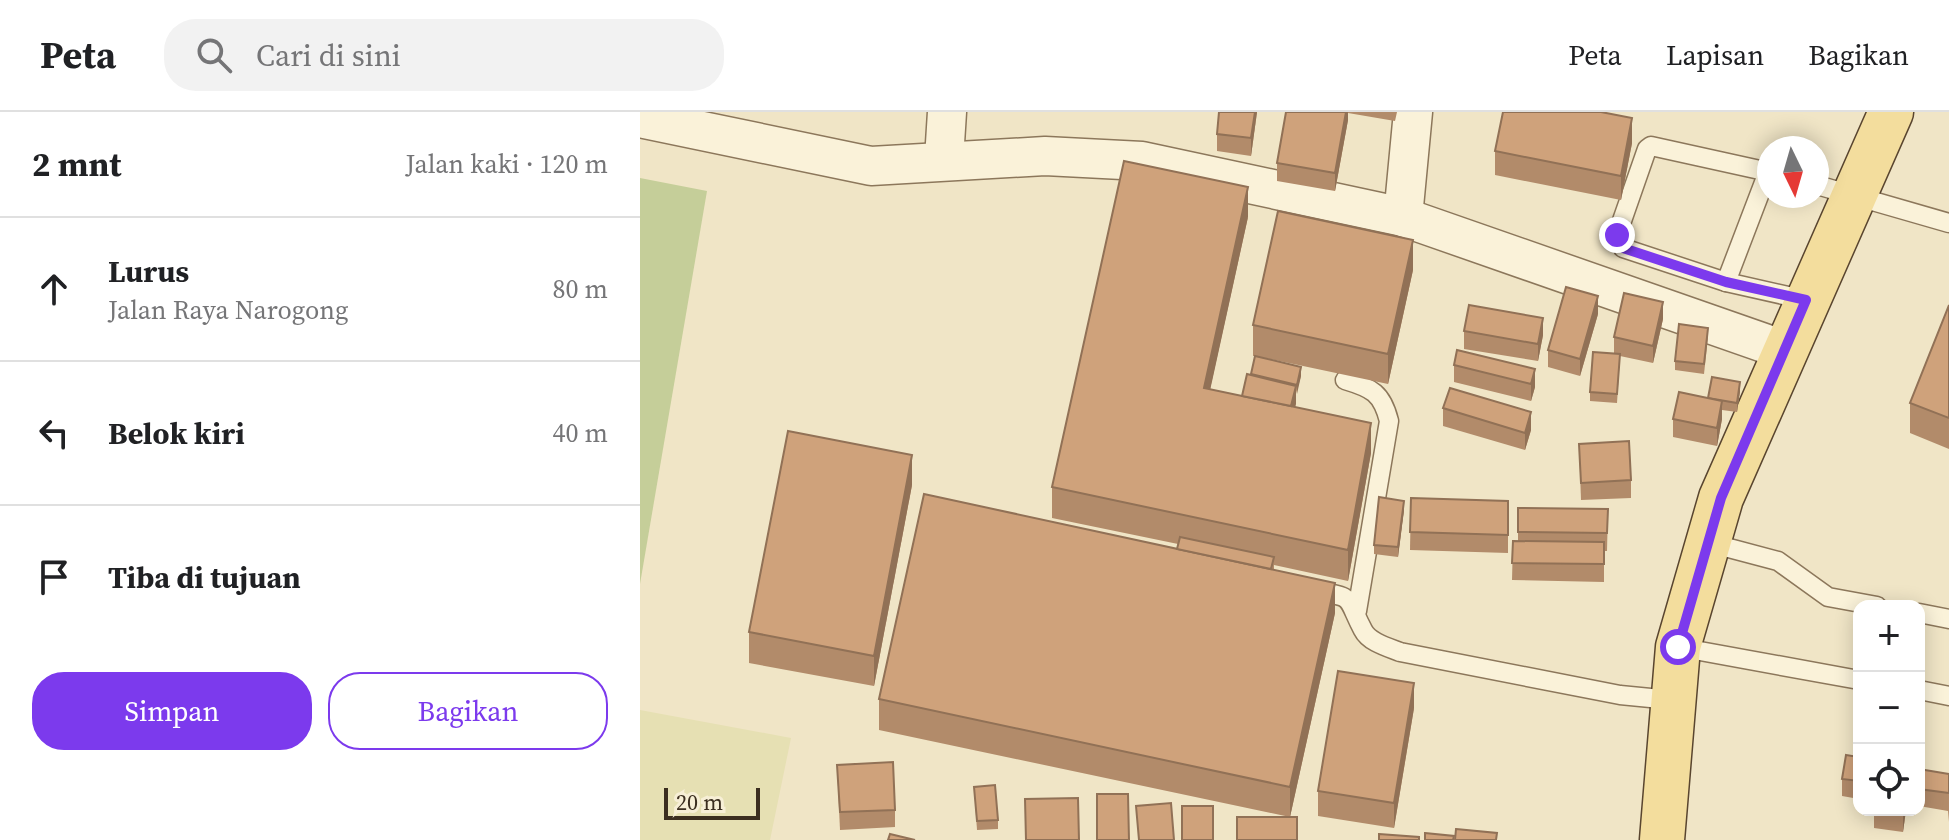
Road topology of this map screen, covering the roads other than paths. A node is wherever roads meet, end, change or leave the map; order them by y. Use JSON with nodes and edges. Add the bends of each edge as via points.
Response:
{"nodes":[{"id":1,"x":947,"y":112,"type":"edge"},
{"id":2,"x":1413,"y":112,"type":"edge"},
{"id":3,"x":1891,"y":112,"type":"edge"},
{"id":4,"x":640,"y":118,"type":"edge"},
{"id":5,"x":944,"y":159,"type":"junction"},
{"id":6,"x":1757,"y":169,"type":"edge"},
{"id":7,"x":1835,"y":190,"type":"edge"},
{"id":8,"x":1757,"y":201,"type":"edge"},
{"id":9,"x":1403,"y":217,"type":"junction"},
{"id":10,"x":1949,"y":223,"type":"edge"},
{"id":11,"x":1726,"y":282,"type":"junction"},
{"id":12,"x":1806,"y":300,"type":"junction"},
{"id":13,"x":1787,"y":351,"type":"junction"},
{"id":14,"x":1345,"y":380,"type":"dead end"},
{"id":15,"x":1710,"y":543,"type":"junction"},
{"id":16,"x":1300,"y":588,"type":"edge"},
{"id":17,"x":1853,"y":602,"type":"edge"},
{"id":18,"x":1357,"y":611,"type":"junction"},
{"id":19,"x":1925,"y":614,"type":"edge"},
{"id":20,"x":1949,"y":619,"type":"edge"},
{"id":21,"x":1678,"y":647,"type":"junction"},
{"id":22,"x":1853,"y":679,"type":"edge"},
{"id":23,"x":1925,"y":691,"type":"edge"},
{"id":24,"x":1949,"y":696,"type":"edge"},
{"id":25,"x":1671,"y":700,"type":"junction"},
{"id":26,"x":1662,"y":840,"type":"edge"}],
"edges":[{"from":1,"to":5,"type":"street"},
{"from":2,"to":9,"type":"street"},
{"from":3,"to":7,"type":"main road"},
{"from":4,"to":5,"type":"street","via":[[871,166]]},
{"from":5,"to":9,"type":"street","via":[[1045,156],[1142,161]]},
{"from":6,"to":11,"type":"lane","via":[[1660,145],[1647,149],[1619,223],[1623,248]]},
{"from":7,"to":10,"type":"lane"},
{"from":7,"to":12,"type":"main road"},
{"from":8,"to":11,"type":"lane"},
{"from":9,"to":13,"type":"street"},
{"from":11,"to":12,"type":"lane"},
{"from":12,"to":13,"type":"main road"},
{"from":13,"to":15,"type":"main road","via":[[1721,498]]},
{"from":14,"to":18,"type":"lane","via":[[1370,387],[1384,399],[1389,421]]},
{"from":15,"to":17,"type":"lane","via":[[1778,561],[1828,597]]},
{"from":15,"to":21,"type":"main road"},
{"from":16,"to":18,"type":"lane","via":[[1342,595]]},
{"from":18,"to":25,"type":"lane","via":[[1363,632],[1400,652]]},
{"from":19,"to":20,"type":"lane"},
{"from":21,"to":22,"type":"lane"},
{"from":21,"to":25,"type":"main road"},
{"from":23,"to":24,"type":"lane"},
{"from":25,"to":26,"type":"main road"}]}
